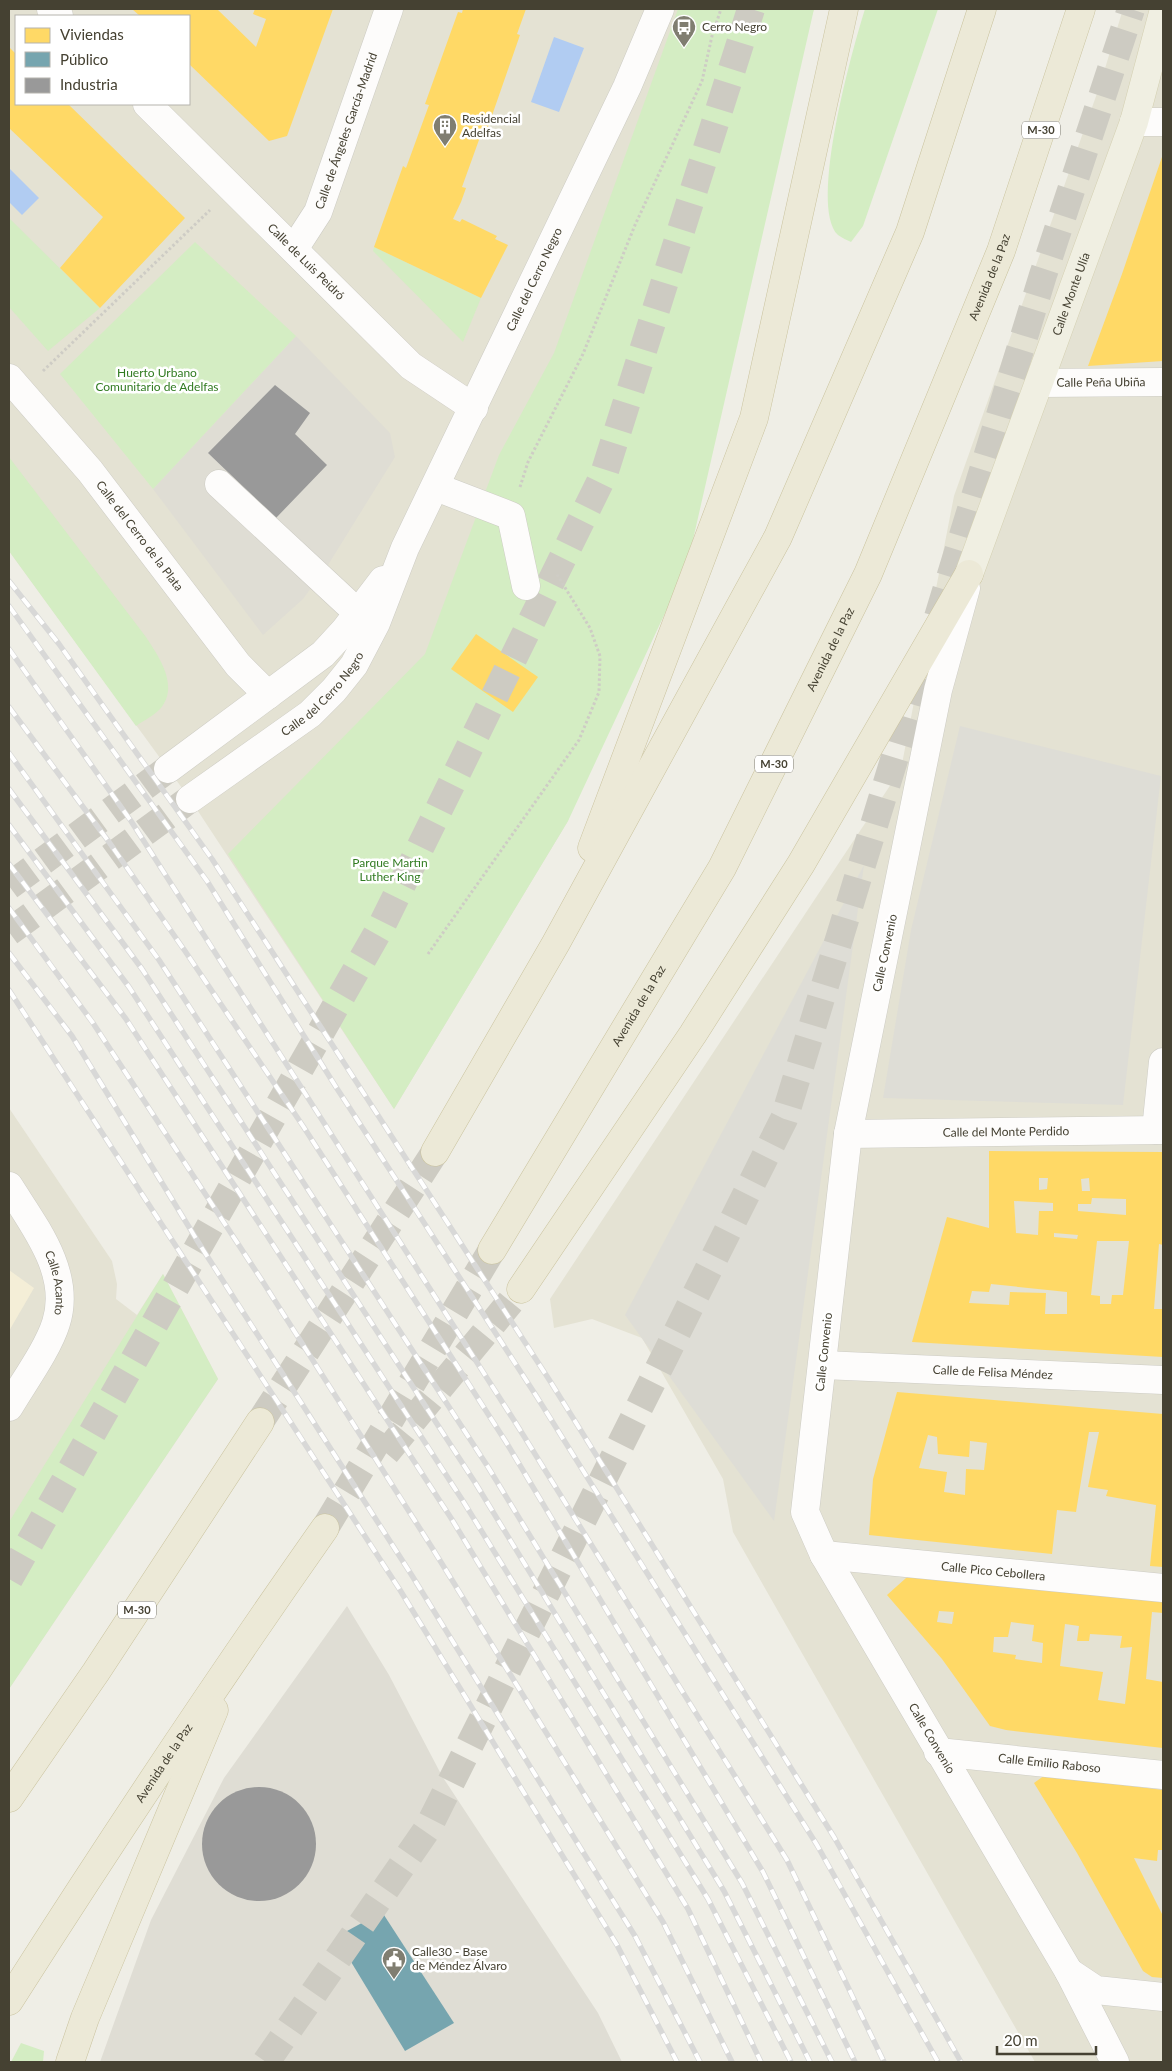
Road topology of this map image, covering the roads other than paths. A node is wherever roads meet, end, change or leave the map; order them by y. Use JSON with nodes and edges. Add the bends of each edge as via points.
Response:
{"nodes":[{"id":1,"x":389,"y":9,"type":"edge"},
{"id":2,"x":660,"y":9,"type":"edge"},
{"id":3,"x":844,"y":9,"type":"edge"},
{"id":4,"x":982,"y":9,"type":"edge"},
{"id":5,"x":1081,"y":9,"type":"edge"},
{"id":6,"x":1163,"y":13,"type":"edge"},
{"id":7,"x":148,"y":105,"type":"edge"},
{"id":8,"x":1134,"y":122,"type":"junction"},
{"id":9,"x":1163,"y":122,"type":"edge"},
{"id":10,"x":294,"y":249,"type":"junction"},
{"id":11,"x":1163,"y":382,"type":"edge"},
{"id":12,"x":1040,"y":383,"type":"junction"},
{"id":13,"x":15,"y":385,"type":"edge"},
{"id":14,"x":474,"y":408,"type":"junction"},
{"id":15,"x":220,"y":484,"type":"dead end"},
{"id":16,"x":436,"y":487,"type":"junction"},
{"id":17,"x":405,"y":548,"type":"junction"},
{"id":18,"x":969,"y":574,"type":"junction"},
{"id":19,"x":526,"y":586,"type":"dead end"},
{"id":20,"x":358,"y":613,"type":"junction"},
{"id":21,"x":268,"y":695,"type":"junction"},
{"id":22,"x":168,"y":769,"type":"tunnel mouth"},
{"id":23,"x":190,"y":799,"type":"tunnel mouth"},
{"id":24,"x":556,"y":943,"type":"junction"},
{"id":25,"x":1163,"y":1062,"type":"edge"},
{"id":26,"x":1160,"y":1130,"type":"edge"},
{"id":27,"x":848,"y":1134,"type":"junction"},
{"id":28,"x":435,"y":1152,"type":"tunnel mouth"},
{"id":29,"x":9,"y":1186,"type":"edge"},
{"id":30,"x":492,"y":1250,"type":"tunnel mouth"},
{"id":31,"x":520,"y":1289,"type":"tunnel mouth"},
{"id":32,"x":823,"y":1365,"type":"junction"},
{"id":33,"x":1163,"y":1380,"type":"edge"},
{"id":34,"x":9,"y":1407,"type":"edge"},
{"id":35,"x":260,"y":1422,"type":"tunnel mouth"},
{"id":36,"x":325,"y":1528,"type":"tunnel mouth"},
{"id":37,"x":824,"y":1556,"type":"junction"},
{"id":38,"x":1163,"y":1588,"type":"edge"},
{"id":39,"x":240,"y":1650,"type":"junction"},
{"id":40,"x":938,"y":1752,"type":"junction"},
{"id":41,"x":1163,"y":1774,"type":"edge"},
{"id":42,"x":9,"y":1797,"type":"edge"},
{"id":43,"x":1069,"y":1972,"type":"junction"},
{"id":44,"x":1163,"y":1997,"type":"edge"},
{"id":45,"x":9,"y":2001,"type":"edge"},
{"id":46,"x":70,"y":2062,"type":"edge"},
{"id":47,"x":1115,"y":2062,"type":"edge"}],
"edges":[{"from":1,"to":10,"type":"street","name":"Calle de Ángeles García-Madrid","via":[[318,212]]},
{"from":2,"to":14,"type":"street","name":"Calle del Cerro Negro","via":[[627,87]]},
{"from":3,"to":24,"type":"highway","via":[[754,418]]},
{"from":4,"to":24,"type":"highway","via":[[910,232],[778,537]]},
{"from":5,"to":30,"type":"highway","name":"Avenida de la Paz","number":"M-30","via":[[1001,251],[868,574],[722,868]]},
{"from":6,"to":8,"type":"main road","name":"Calle Monte Ulía"},
{"from":7,"to":10,"type":"street","name":"Calle de Luis Peidró"},
{"from":8,"to":9,"type":"street"},
{"from":8,"to":12,"type":"main road","name":"Calle Monte Ulía"},
{"from":10,"to":14,"type":"street","name":"Calle de Luis Peidró","via":[[411,366]]},
{"from":11,"to":12,"type":"street","name":"Calle Peña Ubiña"},
{"from":12,"to":18,"type":"main road","name":"Calle Monte Ulía"},
{"from":13,"to":21,"type":"street","name":"Calle del Cerro de la Plata","via":[[96,478],[238,665]]},
{"from":14,"to":16,"type":"street","name":"Calle del Cerro Negro"},
{"from":15,"to":20,"type":"street"},
{"from":16,"to":17,"type":"street","name":"Calle del Cerro Negro"},
{"from":16,"to":19,"type":"street","via":[[511,516]]},
{"from":17,"to":20,"type":"street","name":"Calle del Cerro Negro"},
{"from":17,"to":23,"type":"street","name":"Calle del Cerro Negro","via":[[376,623],[354,665],[334,690],[310,714]]},
{"from":18,"to":27,"type":"street","name":"Calle Convenio","via":[[938,690]]},
{"from":18,"to":31,"type":"highway","via":[[801,864],[692,1034]]},
{"from":20,"to":21,"type":"street","name":"Calle del Cerro Negro","via":[[323,654]]},
{"from":21,"to":22,"type":"street","name":"Calle del Cerro Negro"},
{"from":24,"to":28,"type":"highway"},
{"from":25,"to":26,"type":"street"},
{"from":26,"to":27,"type":"street","name":"Calle del Monte Perdido"},
{"from":27,"to":32,"type":"street","name":"Calle Convenio"},
{"from":29,"to":34,"type":"street","name":"Calle Acanto","via":[[52,1260],[60,1306],[56,1325]]},
{"from":32,"to":33,"type":"street","name":"Calle de Felisa Méndez"},
{"from":32,"to":37,"type":"street","name":"Calle Convenio","via":[[805,1512]]},
{"from":35,"to":42,"type":"highway","number":"M-30","via":[[96,1672]]},
{"from":36,"to":39,"type":"highway","name":"Avenida de la Paz"},
{"from":37,"to":38,"type":"street","name":"Calle Pico Cebollera"},
{"from":37,"to":40,"type":"street","name":"Calle Convenio"},
{"from":39,"to":45,"type":"highway","name":"Avenida de la Paz"},
{"from":39,"to":46,"type":"highway","via":[[85,2018]]},
{"from":40,"to":41,"type":"street","name":"Calle Emilio Raboso"},
{"from":40,"to":43,"type":"street","name":"Calle Convenio"},
{"from":43,"to":44,"type":"street","via":[[1096,1990]]},
{"from":43,"to":47,"type":"street","name":"Calle Convenio"}]}
